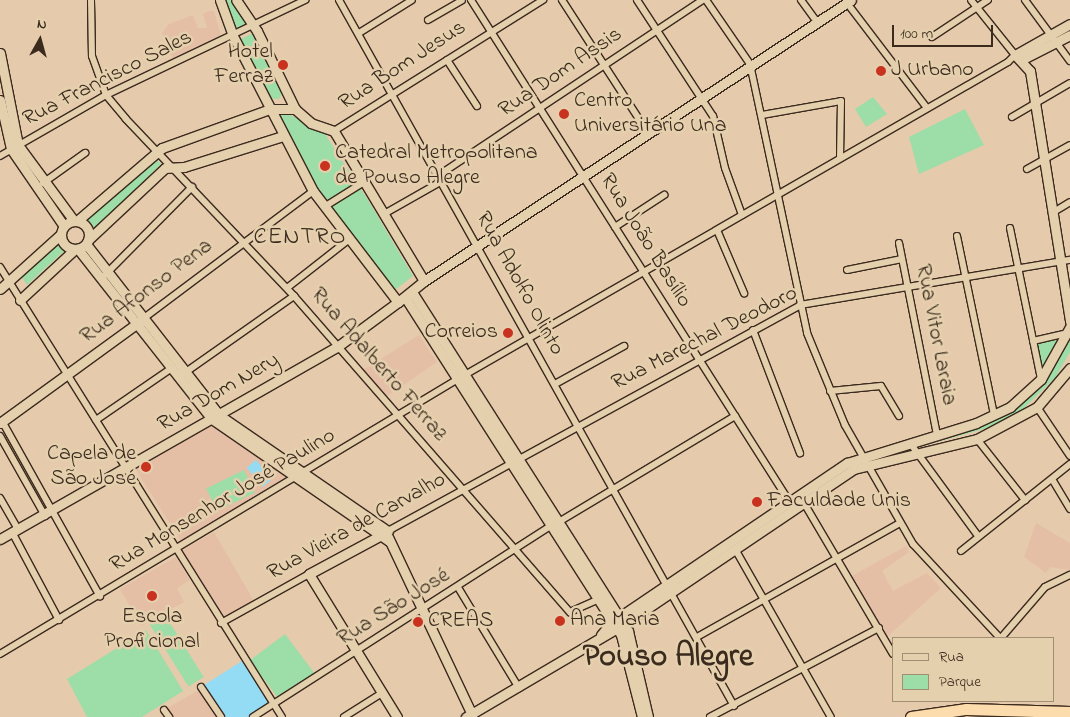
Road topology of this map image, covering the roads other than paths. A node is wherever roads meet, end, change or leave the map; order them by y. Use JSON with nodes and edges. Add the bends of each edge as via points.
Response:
{"nodes":[{"id":1,"x":91,"y":0,"type":"edge"},
{"id":2,"x":220,"y":0,"type":"edge"},
{"id":3,"x":236,"y":0,"type":"edge"},
{"id":4,"x":305,"y":0,"type":"edge"},
{"id":5,"x":339,"y":0,"type":"edge"},
{"id":6,"x":412,"y":0,"type":"edge"},
{"id":7,"x":462,"y":0,"type":"edge"},
{"id":8,"x":472,"y":0,"type":"edge"},
{"id":9,"x":543,"y":0,"type":"edge"},
{"id":10,"x":562,"y":0,"type":"edge"},
{"id":11,"x":637,"y":0,"type":"edge"},
{"id":12,"x":702,"y":0,"type":"edge"},
{"id":13,"x":706,"y":0,"type":"edge"},
{"id":14,"x":800,"y":0,"type":"edge"},
{"id":15,"x":971,"y":0,"type":"edge"},
{"id":16,"x":988,"y":0,"type":"edge"},
{"id":17,"x":1025,"y":0,"type":"edge"},
{"id":18,"x":849,"y":1,"type":"edge"},
{"id":19,"x":977,"y":7,"type":"junction"},
{"id":20,"x":428,"y":20,"type":"dead end"},
{"id":21,"x":816,"y":21,"type":"junction"},
{"id":22,"x":1070,"y":24,"type":"edge"},
{"id":23,"x":252,"y":28,"type":"junction"},
{"id":24,"x":657,"y":30,"type":"junction"},
{"id":25,"x":491,"y":31,"type":"junction"},
{"id":26,"x":359,"y":33,"type":"junction"},
{"id":27,"x":1051,"y":35,"type":"junction"},
{"id":28,"x":1070,"y":35,"type":"edge"},
{"id":29,"x":233,"y":36,"type":"junction"},
{"id":30,"x":932,"y":37,"type":"dead end"},
{"id":31,"x":1057,"y":43,"type":"junction"},
{"id":32,"x":0,"y":53,"type":"edge"},
{"id":33,"x":1015,"y":59,"type":"junction"},
{"id":34,"x":448,"y":60,"type":"junction"},
{"id":35,"x":1070,"y":61,"type":"edge"},
{"id":36,"x":750,"y":64,"type":"junction"},
{"id":37,"x":605,"y":65,"type":"junction"},
{"id":38,"x":1070,"y":83,"type":"edge"},
{"id":39,"x":3,"y":90,"type":"edge"},
{"id":40,"x":286,"y":94,"type":"junction"},
{"id":41,"x":106,"y":95,"type":"junction"},
{"id":42,"x":393,"y":95,"type":"junction"},
{"id":43,"x":702,"y":97,"type":"junction"},
{"id":44,"x":0,"y":100,"type":"edge"},
{"id":45,"x":1035,"y":104,"type":"junction"},
{"id":46,"x":268,"y":105,"type":"junction"},
{"id":47,"x":477,"y":106,"type":"dead end"},
{"id":48,"x":540,"y":108,"type":"junction"},
{"id":49,"x":927,"y":108,"type":"junction"},
{"id":50,"x":295,"y":109,"type":"junction"},
{"id":51,"x":762,"y":116,"type":"junction"},
{"id":52,"x":1012,"y":117,"type":"dead end"},
{"id":53,"x":334,"y":131,"type":"junction"},
{"id":54,"x":648,"y":133,"type":"junction"},
{"id":55,"x":283,"y":136,"type":"junction"},
{"id":56,"x":1070,"y":145,"type":"edge"},
{"id":57,"x":15,"y":147,"type":"junction"},
{"id":58,"x":157,"y":151,"type":"junction"},
{"id":59,"x":85,"y":154,"type":"dead end"},
{"id":60,"x":0,"y":156,"type":"edge"},
{"id":61,"x":840,"y":158,"type":"junction"},
{"id":62,"x":1044,"y":159,"type":"junction"},
{"id":63,"x":174,"y":168,"type":"junction"},
{"id":64,"x":1027,"y":169,"type":"dead end"},
{"id":65,"x":584,"y":176,"type":"junction"},
{"id":66,"x":440,"y":178,"type":"junction"},
{"id":67,"x":364,"y":182,"type":"junction"},
{"id":68,"x":43,"y":183,"type":"junction"},
{"id":69,"x":192,"y":187,"type":"junction"},
{"id":70,"x":313,"y":192,"type":"junction"},
{"id":71,"x":780,"y":192,"type":"junction"},
{"id":72,"x":664,"y":195,"type":"dead end"},
{"id":73,"x":1070,"y":202,"type":"edge"},
{"id":74,"x":324,"y":207,"type":"junction"},
{"id":75,"x":1052,"y":213,"type":"junction"},
{"id":76,"x":384,"y":214,"type":"junction"},
{"id":77,"x":742,"y":215,"type":"junction"},
{"id":78,"x":75,"y":221,"type":"junction"},
{"id":79,"x":615,"y":227,"type":"junction"},
{"id":80,"x":1010,"y":228,"type":"dead end"},
{"id":81,"x":63,"y":230,"type":"junction"},
{"id":82,"x":717,"y":230,"type":"junction"},
{"id":83,"x":957,"y":236,"type":"dead end"},
{"id":84,"x":347,"y":241,"type":"junction"},
{"id":85,"x":87,"y":242,"type":"junction"},
{"id":86,"x":244,"y":242,"type":"junction"},
{"id":87,"x":899,"y":243,"type":"dead end"},
{"id":88,"x":479,"y":248,"type":"junction"},
{"id":89,"x":76,"y":249,"type":"junction"},
{"id":90,"x":902,"y":259,"type":"junction"},
{"id":91,"x":1070,"y":260,"type":"edge"},
{"id":92,"x":1059,"y":262,"type":"junction"},
{"id":93,"x":0,"y":267,"type":"edge"},
{"id":94,"x":1018,"y":268,"type":"junction"},
{"id":95,"x":847,"y":270,"type":"dead end"},
{"id":96,"x":644,"y":271,"type":"junction"},
{"id":97,"x":105,"y":274,"type":"junction"},
{"id":98,"x":965,"y":277,"type":"junction"},
{"id":99,"x":424,"y":281,"type":"junction"},
{"id":100,"x":10,"y":283,"type":"junction"},
{"id":101,"x":908,"y":287,"type":"junction"},
{"id":102,"x":287,"y":288,"type":"junction"},
{"id":103,"x":0,"y":289,"type":"edge"},
{"id":104,"x":744,"y":293,"type":"dead end"},
{"id":105,"x":294,"y":296,"type":"junction"},
{"id":106,"x":1067,"y":296,"type":"edge"},
{"id":107,"x":405,"y":297,"type":"junction"},
{"id":108,"x":20,"y":300,"type":"junction"},
{"id":109,"x":800,"y":305,"type":"junction"},
{"id":110,"x":141,"y":320,"type":"junction"},
{"id":111,"x":1070,"y":322,"type":"edge"},
{"id":112,"x":753,"y":330,"type":"junction"},
{"id":113,"x":1069,"y":330,"type":"edge"},
{"id":114,"x":530,"y":338,"type":"junction"},
{"id":115,"x":1033,"y":340,"type":"junction"},
{"id":116,"x":337,"y":346,"type":"junction"},
{"id":117,"x":624,"y":346,"type":"dead end"},
{"id":118,"x":699,"y":358,"type":"junction"},
{"id":119,"x":172,"y":368,"type":"junction"},
{"id":120,"x":1070,"y":368,"type":"edge"},
{"id":121,"x":183,"y":374,"type":"junction"},
{"id":122,"x":66,"y":375,"type":"junction"},
{"id":123,"x":460,"y":378,"type":"junction"},
{"id":124,"x":1041,"y":379,"type":"junction"},
{"id":125,"x":555,"y":384,"type":"junction"},
{"id":126,"x":830,"y":391,"type":"junction"},
{"id":127,"x":1037,"y":407,"type":"junction"},
{"id":128,"x":994,"y":415,"type":"junction"},
{"id":129,"x":400,"y":416,"type":"junction"},
{"id":130,"x":735,"y":416,"type":"junction"},
{"id":131,"x":900,"y":416,"type":"dead end"},
{"id":132,"x":215,"y":417,"type":"junction"},
{"id":133,"x":96,"y":420,"type":"junction"},
{"id":134,"x":1,"y":422,"type":"edge"},
{"id":135,"x":578,"y":425,"type":"junction"},
{"id":136,"x":937,"y":435,"type":"junction"},
{"id":137,"x":0,"y":436,"type":"edge"},
{"id":138,"x":978,"y":439,"type":"junction"},
{"id":139,"x":910,"y":443,"type":"junction"},
{"id":140,"x":800,"y":453,"type":"dead end"},
{"id":141,"x":915,"y":454,"type":"junction"},
{"id":142,"x":1070,"y":456,"type":"edge"},
{"id":143,"x":862,"y":460,"type":"junction"},
{"id":144,"x":514,"y":463,"type":"junction"},
{"id":145,"x":1070,"y":464,"type":"edge"},
{"id":146,"x":125,"y":470,"type":"junction"},
{"id":147,"x":305,"y":472,"type":"junction"},
{"id":148,"x":296,"y":477,"type":"junction"},
{"id":149,"x":1052,"y":478,"type":"junction"},
{"id":150,"x":612,"y":488,"type":"junction"},
{"id":151,"x":464,"y":489,"type":"junction"},
{"id":152,"x":0,"y":498,"type":"edge"},
{"id":153,"x":1025,"y":500,"type":"junction"},
{"id":154,"x":790,"y":501,"type":"junction"},
{"id":155,"x":804,"y":503,"type":"junction"},
{"id":156,"x":345,"y":506,"type":"junction"},
{"id":157,"x":1070,"y":509,"type":"edge"},
{"id":158,"x":55,"y":510,"type":"junction"},
{"id":159,"x":45,"y":516,"type":"junction"},
{"id":160,"x":900,"y":523,"type":"junction"},
{"id":161,"x":554,"y":524,"type":"junction"},
{"id":162,"x":15,"y":530,"type":"junction"},
{"id":163,"x":386,"y":536,"type":"junction"},
{"id":164,"x":978,"y":536,"type":"junction"},
{"id":165,"x":0,"y":539,"type":"edge"},
{"id":166,"x":516,"y":549,"type":"junction"},
{"id":167,"x":735,"y":549,"type":"junction"},
{"id":168,"x":961,"y":551,"type":"dead end"},
{"id":169,"x":176,"y":553,"type":"junction"},
{"id":170,"x":838,"y":560,"type":"junction"},
{"id":171,"x":309,"y":574,"type":"junction"},
{"id":172,"x":1070,"y":575,"type":"edge"},
{"id":173,"x":459,"y":589,"type":"junction"},
{"id":174,"x":668,"y":589,"type":"junction"},
{"id":175,"x":100,"y":596,"type":"junction"},
{"id":176,"x":601,"y":598,"type":"junction"},
{"id":177,"x":768,"y":599,"type":"junction"},
{"id":178,"x":423,"y":610,"type":"junction"},
{"id":179,"x":59,"y":620,"type":"junction"},
{"id":180,"x":222,"y":623,"type":"junction"},
{"id":181,"x":618,"y":623,"type":"junction"},
{"id":182,"x":879,"y":628,"type":"junction"},
{"id":183,"x":987,"y":630,"type":"junction"},
{"id":184,"x":697,"y":637,"type":"junction"},
{"id":185,"x":989,"y":637,"type":"edge"},
{"id":186,"x":998,"y":637,"type":"edge"},
{"id":187,"x":1001,"y":637,"type":"edge"},
{"id":188,"x":358,"y":650,"type":"junction"},
{"id":189,"x":892,"y":652,"type":"edge"},
{"id":190,"x":0,"y":654,"type":"edge"},
{"id":191,"x":806,"y":667,"type":"junction"},
{"id":192,"x":201,"y":687,"type":"dead end"},
{"id":193,"x":519,"y":688,"type":"junction"},
{"id":194,"x":382,"y":693,"type":"junction"},
{"id":195,"x":274,"y":704,"type":"junction"},
{"id":196,"x":985,"y":705,"type":"edge"},
{"id":197,"x":734,"y":706,"type":"junction"},
{"id":198,"x":164,"y":710,"type":"dead end"},
{"id":199,"x":1070,"y":712,"type":"edge"},
{"id":200,"x":469,"y":716,"type":"edge"},
{"id":201,"x":169,"y":717,"type":"edge"},
{"id":202,"x":221,"y":717,"type":"edge"},
{"id":203,"x":254,"y":717,"type":"edge"},
{"id":204,"x":282,"y":717,"type":"edge"},
{"id":205,"x":344,"y":717,"type":"edge"},
{"id":206,"x":397,"y":717,"type":"edge"},
{"id":207,"x":642,"y":717,"type":"edge"},
{"id":208,"x":648,"y":717,"type":"edge"},
{"id":209,"x":710,"y":717,"type":"edge"},
{"id":210,"x":831,"y":717,"type":"edge"},
{"id":211,"x":911,"y":717,"type":"edge"}],
"edges":[{"from":1,"to":41,"type":"street","via":[[92,56]]},
{"from":2,"to":29,"type":"street"},
{"from":3,"to":23,"type":"street"},
{"from":4,"to":23,"type":"street","name":"Rua Francisco Sales"},
{"from":5,"to":26,"type":"street","name":"Rua Adolfo Olinto"},
{"from":6,"to":26,"type":"street"},
{"from":7,"to":20,"type":"street"},
{"from":8,"to":25,"type":"street","name":"Rua João Basílio"},
{"from":9,"to":25,"type":"street","name":"Rua Bom Jesus"},
{"from":10,"to":37,"type":"street"},
{"from":11,"to":24,"type":"street"},
{"from":12,"to":24,"type":"street","name":"Rua Dom Assis"},
{"from":13,"to":36,"type":"street"},
{"from":14,"to":21,"type":"street"},
{"from":15,"to":19,"type":"street"},
{"from":16,"to":19,"type":"street"},
{"from":17,"to":27,"type":"street"},
{"from":18,"to":21,"type":"street","name":"Rua Dom Nery"},
{"from":18,"to":49,"type":"street"},
{"from":19,"to":30,"type":"street"},
{"from":19,"to":33,"type":"street"},
{"from":21,"to":36,"type":"street","name":"Rua Dom Nery"},
{"from":22,"to":27,"type":"street"},
{"from":23,"to":29,"type":"street","name":"Rua Francisco Sales"},
{"from":23,"to":40,"type":"street"},
{"from":24,"to":37,"type":"street","name":"Rua Dom Assis"},
{"from":24,"to":43,"type":"street"},
{"from":25,"to":34,"type":"street","name":"Rua Bom Jesus"},
{"from":25,"to":48,"type":"street","name":"Rua João Basílio"},
{"from":26,"to":42,"type":"street","name":"Rua Adolfo Olinto"},
{"from":27,"to":31,"type":"street"},
{"from":27,"to":33,"type":"street"},
{"from":28,"to":31,"type":"street"},
{"from":29,"to":41,"type":"street","name":"Rua Francisco Sales"},
{"from":29,"to":46,"type":"street"},
{"from":31,"to":33,"type":"street"},
{"from":31,"to":35,"type":"street"},
{"from":32,"to":39,"type":"street"},
{"from":33,"to":45,"type":"street","via":[[1030,72]]},
{"from":33,"to":49,"type":"street","name":"Rua Monsenhor José Paulino"},
{"from":34,"to":42,"type":"street","name":"Rua Bom Jesus"},
{"from":34,"to":47,"type":"street"},
{"from":36,"to":43,"type":"street","name":"Rua Dom Nery"},
{"from":36,"to":51,"type":"street"},
{"from":37,"to":48,"type":"street","name":"Rua Dom Assis"},
{"from":37,"to":54,"type":"street"},
{"from":38,"to":45,"type":"street"},
{"from":39,"to":57,"type":"street"},
{"from":40,"to":46,"type":"street"},
{"from":40,"to":50,"type":"street"},
{"from":41,"to":57,"type":"street","name":"Rua Francisco Sales"},
{"from":41,"to":58,"type":"street","name":"Rua Adalberto Ferraz"},
{"from":42,"to":53,"type":"street","name":"Rua Bom Jesus"},
{"from":42,"to":66,"type":"street","name":"Rua Adolfo Olinto"},
{"from":43,"to":54,"type":"street","name":"Rua Dom Nery"},
{"from":43,"to":77,"type":"street","via":[[713,116],[725,168]]},
{"from":44,"to":57,"type":"street"},
{"from":45,"to":52,"type":"street"},
{"from":45,"to":62,"type":"street"},
{"from":46,"to":50,"type":"street"},
{"from":46,"to":55,"type":"street"},
{"from":46,"to":58,"type":"street"},
{"from":48,"to":65,"type":"street","name":"Rua João Basílio"},
{"from":48,"to":66,"type":"street","name":"Rua Dom Assis"},
{"from":49,"to":61,"type":"street","name":"Rua Monsenhor José Paulino"},
{"from":50,"to":53,"type":"street","via":[[305,119]]},
{"from":51,"to":61,"type":"street","via":[[839,100],[843,105]]},
{"from":51,"to":71,"type":"street"},
{"from":53,"to":67,"type":"street"},
{"from":54,"to":65,"type":"street","name":"Rua Dom Nery"},
{"from":55,"to":63,"type":"street"},
{"from":55,"to":70,"type":"street"},
{"from":56,"to":62,"type":"street"},
{"from":57,"to":60,"type":"street","name":"Rua Francisco Sales"},
{"from":57,"to":68,"type":"street"},
{"from":57,"to":81,"type":"street"},
{"from":58,"to":63,"type":"street","name":"Rua Adalberto Ferraz"},
{"from":58,"to":78,"type":"street"},
{"from":59,"to":68,"type":"street"},
{"from":61,"to":71,"type":"street","name":"Rua Monsenhor José Paulino"},
{"from":62,"to":64,"type":"street"},
{"from":62,"to":75,"type":"street"},
{"from":63,"to":69,"type":"street","name":"Rua Adalberto Ferraz"},
{"from":63,"to":85,"type":"street","via":[[165,168]]},
{"from":65,"to":79,"type":"street","name":"Rua João Basílio"},
{"from":65,"to":88,"type":"street","name":"Rua Dom Nery"},
{"from":66,"to":76,"type":"street","name":"Rua Dom Assis"},
{"from":66,"to":88,"type":"street","name":"Rua Adolfo Olinto"},
{"from":67,"to":74,"type":"street"},
{"from":67,"to":76,"type":"street"},
{"from":68,"to":78,"type":"street"},
{"from":69,"to":86,"type":"street","name":"Rua Adalberto Ferraz"},
{"from":69,"to":97,"type":"street"},
{"from":70,"to":74,"type":"street"},
{"from":70,"to":86,"type":"street","name":"Rua Afonso Pena"},
{"from":71,"to":77,"type":"street","name":"Rua Monsenhor José Paulino"},
{"from":71,"to":109,"type":"street"},
{"from":72,"to":79,"type":"street"},
{"from":73,"to":75,"type":"street"},
{"from":74,"to":84,"type":"street"},
{"from":75,"to":92,"type":"street"},
{"from":76,"to":99,"type":"street"},
{"from":77,"to":82,"type":"street","name":"Rua Monsenhor José Paulino"},
{"from":78,"to":81,"type":"street"},
{"from":78,"to":85,"type":"street","via":[[87,228]]},
{"from":79,"to":96,"type":"street","name":"Rua João Basílio"},
{"from":80,"to":94,"type":"street"},
{"from":81,"to":89,"type":"street","via":[[65,245]]},
{"from":81,"to":100,"type":"street"},
{"from":82,"to":96,"type":"street","name":"Rua Monsenhor José Paulino"},
{"from":82,"to":104,"type":"street"},
{"from":83,"to":98,"type":"street"},
{"from":84,"to":102,"type":"street"},
{"from":84,"to":107,"type":"street"},
{"from":85,"to":89,"type":"street"},
{"from":85,"to":97,"type":"street"},
{"from":86,"to":102,"type":"street","name":"Rua Adalberto Ferraz"},
{"from":86,"to":110,"type":"street","name":"Rua Afonso Pena"},
{"from":87,"to":90,"type":"street","name":"Rua Vitor Laraia"},
{"from":88,"to":99,"type":"street","name":"Rua Dom Nery"},
{"from":88,"to":114,"type":"street","name":"Rua Adolfo Olinto"},
{"from":89,"to":97,"type":"street"},
{"from":89,"to":108,"type":"street"},
{"from":90,"to":95,"type":"street"},
{"from":90,"to":101,"type":"street","name":"Rua Vitor Laraia"},
{"from":91,"to":92,"type":"street","name":"Rua Marechal Deodoro"},
{"from":92,"to":94,"type":"street","name":"Rua Marechal Deodoro"},
{"from":92,"to":106,"type":"street"},
{"from":93,"to":100,"type":"street"},
{"from":94,"to":98,"type":"street","name":"Rua Marechal Deodoro"},
{"from":94,"to":115,"type":"street"},
{"from":96,"to":114,"type":"street","name":"Rua Monsenhor José Paulino"},
{"from":96,"to":118,"type":"street","name":"Rua João Basílio"},
{"from":97,"to":110,"type":"street"},
{"from":98,"to":101,"type":"street","name":"Rua Marechal Deodoro"},
{"from":98,"to":128,"type":"street"},
{"from":99,"to":107,"type":"street","name":"Rua Dom Nery"},
{"from":100,"to":103,"type":"street"},
{"from":100,"to":108,"type":"street"},
{"from":101,"to":109,"type":"street","name":"Rua Marechal Deodoro"},
{"from":101,"to":136,"type":"street","name":"Rua Vitor Laraia"},
{"from":102,"to":105,"type":"street","name":"Rua Adalberto Ferraz"},
{"from":105,"to":116,"type":"street","name":"Rua Adalberto Ferraz"},
{"from":105,"to":121,"type":"street"},
{"from":106,"to":111,"type":"street"},
{"from":107,"to":116,"type":"street","name":"Rua Dom Nery"},
{"from":107,"to":123,"type":"street"},
{"from":108,"to":122,"type":"street"},
{"from":109,"to":112,"type":"street","name":"Rua Marechal Deodoro"},
{"from":109,"to":126,"type":"street"},
{"from":110,"to":119,"type":"street"},
{"from":110,"to":121,"type":"street"},
{"from":110,"to":122,"type":"street","name":"Rua Afonso Pena"},
{"from":112,"to":118,"type":"street","name":"Rua Marechal Deodoro"},
{"from":112,"to":140,"type":"street"},
{"from":113,"to":115,"type":"street"},
{"from":113,"to":124,"type":"street"},
{"from":114,"to":123,"type":"street","name":"Rua Monsenhor José Paulino"},
{"from":114,"to":125,"type":"street","name":"Rua Adolfo Olinto"},
{"from":115,"to":124,"type":"street"},
{"from":116,"to":129,"type":"street","name":"Rua Adalberto Ferraz"},
{"from":116,"to":132,"type":"street","name":"Rua Dom Nery"},
{"from":117,"to":125,"type":"street"},
{"from":118,"to":130,"type":"street","name":"Rua João Basílio"},
{"from":118,"to":135,"type":"street","name":"Rua Marechal Deodoro"},
{"from":119,"to":121,"type":"street"},
{"from":119,"to":133,"type":"street"},
{"from":120,"to":127,"type":"street"},
{"from":121,"to":132,"type":"street"},
{"from":122,"to":133,"type":"street"},
{"from":122,"to":134,"type":"street","name":"Rua Afonso Pena"},
{"from":123,"to":129,"type":"street","name":"Rua Monsenhor José Paulino"},
{"from":123,"to":144,"type":"street"},
{"from":124,"to":128,"type":"street"},
{"from":125,"to":135,"type":"street","name":"Rua Adolfo Olinto"},
{"from":126,"to":131,"type":"street","via":[[884,387]]},
{"from":126,"to":143,"type":"street"},
{"from":127,"to":138,"type":"street"},
{"from":127,"to":142,"type":"street"},
{"from":128,"to":136,"type":"street"},
{"from":129,"to":147,"type":"street","name":"Rua Monsenhor José Paulino"},
{"from":129,"to":151,"type":"street","name":"Rua Adalberto Ferraz"},
{"from":130,"to":150,"type":"street","name":"Rua São José"},
{"from":130,"to":154,"type":"street","name":"Rua João Basílio"},
{"from":132,"to":146,"type":"street","name":"Rua Dom Nery"},
{"from":132,"to":147,"type":"street"},
{"from":132,"to":148,"type":"street"},
{"from":133,"to":146,"type":"street"},
{"from":134,"to":158,"type":"street"},
{"from":135,"to":144,"type":"street","name":"Rua Marechal Deodoro"},
{"from":135,"to":150,"type":"street","name":"Rua Adolfo Olinto"},
{"from":136,"to":139,"type":"street"},
{"from":137,"to":159,"type":"street"},
{"from":138,"to":141,"type":"street"},
{"from":138,"to":153,"type":"street"},
{"from":139,"to":141,"type":"street"},
{"from":139,"to":143,"type":"street"},
{"from":141,"to":143,"type":"street"},
{"from":141,"to":164,"type":"street"},
{"from":143,"to":154,"type":"street"},
{"from":143,"to":155,"type":"street"},
{"from":143,"to":160,"type":"street"},
{"from":144,"to":151,"type":"street","name":"Rua Vieira de Carvalho"},
{"from":144,"to":161,"type":"street"},
{"from":145,"to":149,"type":"street"},
{"from":146,"to":158,"type":"street","name":"Rua Dom Nery"},
{"from":146,"to":169,"type":"street"},
{"from":147,"to":148,"type":"street","name":"Rua Monsenhor José Paulino"},
{"from":147,"to":156,"type":"street"},
{"from":148,"to":156,"type":"street"},
{"from":148,"to":169,"type":"street","name":"Rua Monsenhor José Paulino"},
{"from":149,"to":153,"type":"street"},
{"from":149,"to":157,"type":"street"},
{"from":150,"to":161,"type":"street","name":"Rua São José"},
{"from":150,"to":174,"type":"street","name":"Rua Adolfo Olinto"},
{"from":151,"to":163,"type":"street","name":"Rua Vieira de Carvalho"},
{"from":151,"to":166,"type":"street","name":"Rua Adalberto Ferraz"},
{"from":152,"to":162,"type":"street"},
{"from":153,"to":164,"type":"street"},
{"from":154,"to":174,"type":"street"},
{"from":155,"to":167,"type":"street"},
{"from":155,"to":170,"type":"street"},
{"from":156,"to":163,"type":"street"},
{"from":158,"to":159,"type":"street","name":"Rua Dom Nery"},
{"from":158,"to":175,"type":"street"},
{"from":159,"to":162,"type":"street","name":"Rua Dom Nery"},
{"from":160,"to":170,"type":"street"},
{"from":160,"to":183,"type":"street"},
{"from":161,"to":166,"type":"street","name":"Rua São José"},
{"from":161,"to":176,"type":"street"},
{"from":162,"to":165,"type":"street","name":"Rua Dom Nery"},
{"from":162,"to":179,"type":"street"},
{"from":163,"to":171,"type":"street","name":"Rua Vieira de Carvalho"},
{"from":163,"to":178,"type":"street"},
{"from":164,"to":168,"type":"street"},
{"from":166,"to":173,"type":"street","name":"Rua São José"},
{"from":166,"to":176,"type":"street","name":"Rua Adalberto Ferraz","via":[[570,612]]},
{"from":167,"to":174,"type":"street"},
{"from":167,"to":177,"type":"street"},
{"from":169,"to":175,"type":"street","name":"Rua Monsenhor José Paulino"},
{"from":169,"to":180,"type":"street"},
{"from":170,"to":177,"type":"street"},
{"from":170,"to":182,"type":"street"},
{"from":171,"to":180,"type":"street","name":"Rua Vieira de Carvalho"},
{"from":171,"to":188,"type":"street"},
{"from":172,"to":187,"type":"street","via":[[1045,587]]},
{"from":173,"to":178,"type":"street","name":"Rua São José"},
{"from":173,"to":193,"type":"street"},
{"from":174,"to":181,"type":"street"},
{"from":174,"to":184,"type":"street","name":"Rua Adolfo Olinto"},
{"from":175,"to":179,"type":"street","name":"Rua Monsenhor José Paulino"},
{"from":176,"to":181,"type":"street"},
{"from":177,"to":184,"type":"street"},
{"from":177,"to":191,"type":"street"},
{"from":178,"to":188,"type":"street","name":"Rua São José"},
{"from":178,"to":200,"type":"street"},
{"from":179,"to":190,"type":"street","name":"Rua Monsenhor José Paulino"},
{"from":180,"to":195,"type":"street"},
{"from":181,"to":193,"type":"street"},
{"from":181,"to":207,"type":"street","via":[[628,649]]},
{"from":181,"to":208,"type":"street","via":[[633,645]]},
{"from":182,"to":189,"type":"street"},
{"from":182,"to":191,"type":"street"},
{"from":183,"to":185,"type":"street"},
{"from":183,"to":186,"type":"street"},
{"from":184,"to":197,"type":"street","name":"Rua Adolfo Olinto"},
{"from":188,"to":194,"type":"street"},
{"from":188,"to":195,"type":"street","name":"Rua São José"},
{"from":191,"to":197,"type":"street"},
{"from":191,"to":210,"type":"street"},
{"from":192,"to":202,"type":"street"},
{"from":193,"to":200,"type":"street"},
{"from":194,"to":205,"type":"street"},
{"from":194,"to":206,"type":"street"},
{"from":195,"to":203,"type":"street","name":"Rua São José"},
{"from":195,"to":204,"type":"street"},
{"from":196,"to":199,"type":"highway"},
{"from":196,"to":211,"type":"highway"},
{"from":197,"to":209,"type":"street"},
{"from":198,"to":201,"type":"street"}]}
